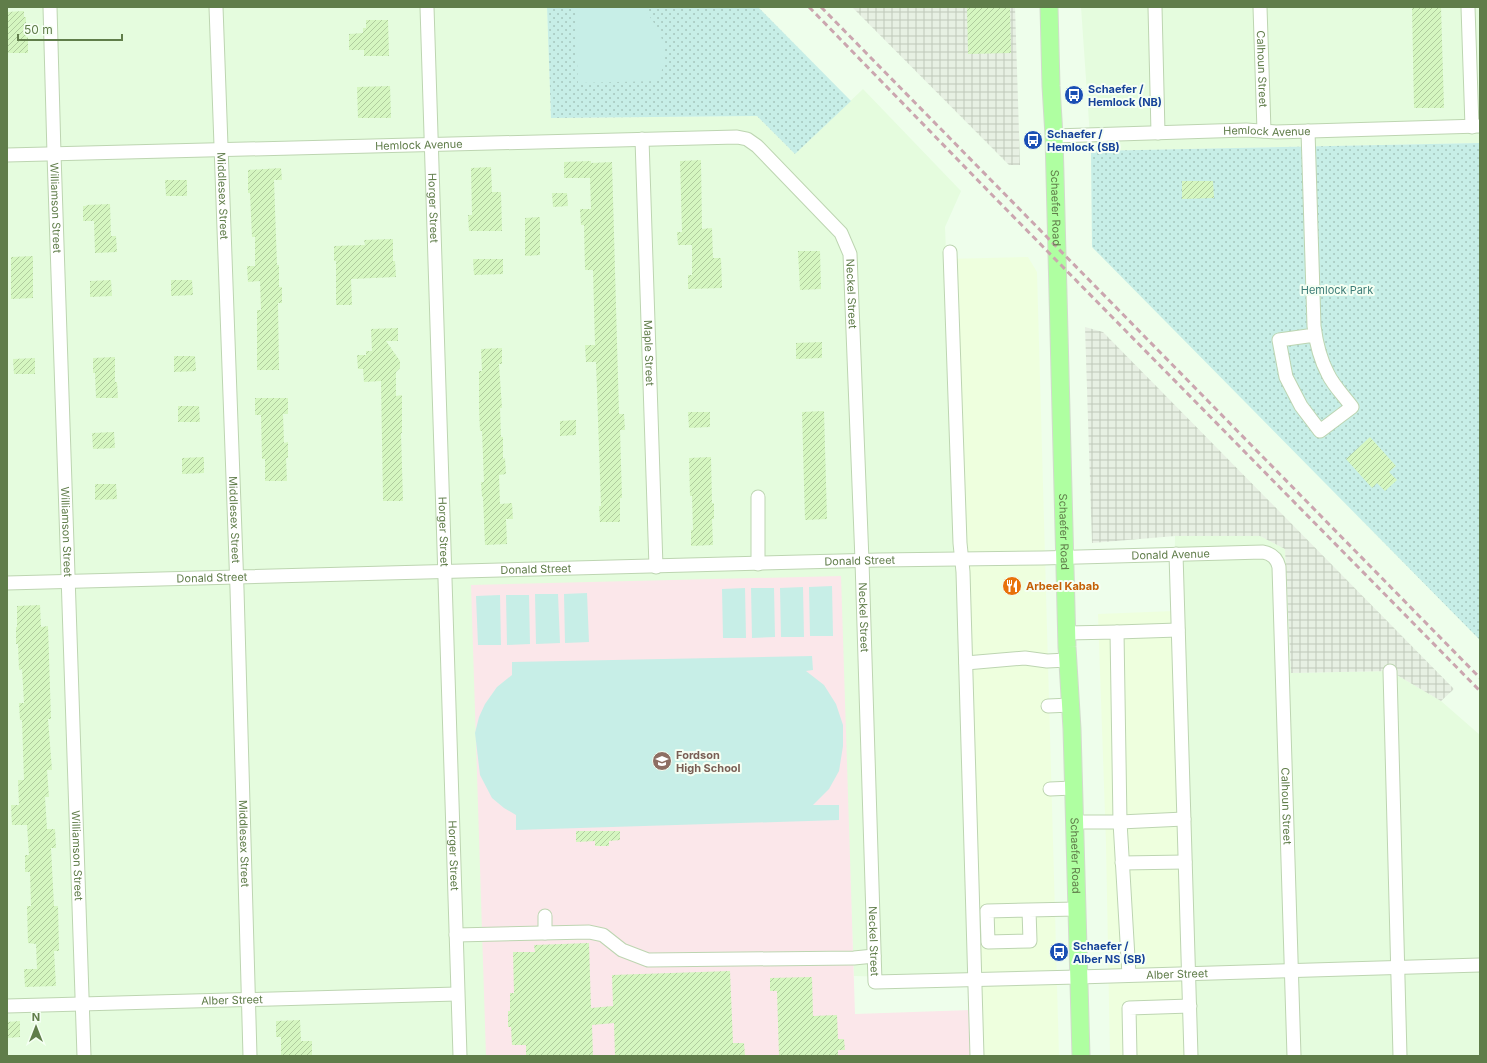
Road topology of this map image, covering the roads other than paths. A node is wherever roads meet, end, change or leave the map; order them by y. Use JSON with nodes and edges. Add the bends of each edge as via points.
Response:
{"nodes":[{"id":1,"x":50,"y":7,"type":"edge"},
{"id":2,"x":216,"y":7,"type":"edge"},
{"id":3,"x":427,"y":7,"type":"edge"},
{"id":4,"x":1049,"y":7,"type":"edge"},
{"id":5,"x":1155,"y":7,"type":"edge"},
{"id":6,"x":1260,"y":7,"type":"edge"},
{"id":7,"x":1468,"y":7,"type":"edge"},
{"id":8,"x":1476,"y":126,"type":"edge"},
{"id":9,"x":1264,"y":131,"type":"junction"},
{"id":10,"x":1308,"y":131,"type":"junction"},
{"id":11,"x":1158,"y":133,"type":"junction"},
{"id":12,"x":1054,"y":136,"type":"junction"},
{"id":13,"x":642,"y":139,"type":"junction"},
{"id":14,"x":432,"y":143,"type":"junction"},
{"id":15,"x":221,"y":149,"type":"junction"},
{"id":16,"x":54,"y":154,"type":"junction"},
{"id":17,"x":7,"y":155,"type":"edge"},
{"id":18,"x":806,"y":197,"type":"joint"},
{"id":19,"x":950,"y":252,"type":"dead end"},
{"id":20,"x":1315,"y":335,"type":"junction"},
{"id":21,"x":758,"y":497,"type":"dead end"},
{"id":22,"x":1176,"y":554,"type":"junction"},
{"id":23,"x":1065,"y":557,"type":"junction"},
{"id":24,"x":1275,"y":558,"type":"joint"},
{"id":25,"x":962,"y":559,"type":"junction"},
{"id":26,"x":862,"y":561,"type":"junction"},
{"id":27,"x":758,"y":564,"type":"junction"},
{"id":28,"x":656,"y":567,"type":"junction"},
{"id":29,"x":445,"y":572,"type":"junction"},
{"id":30,"x":236,"y":576,"type":"junction"},
{"id":31,"x":68,"y":582,"type":"junction"},
{"id":32,"x":7,"y":583,"type":"edge"},
{"id":33,"x":1178,"y":630,"type":"junction"},
{"id":34,"x":1117,"y":632,"type":"junction"},
{"id":35,"x":1066,"y":633,"type":"junction"},
{"id":36,"x":1068,"y":660,"type":"junction"},
{"id":37,"x":966,"y":663,"type":"junction"},
{"id":38,"x":1390,"y":671,"type":"dead end"},
{"id":39,"x":1071,"y":705,"type":"junction"},
{"id":40,"x":1048,"y":706,"type":"dead end"},
{"id":41,"x":1073,"y":788,"type":"junction"},
{"id":42,"x":1050,"y":789,"type":"dead end"},
{"id":43,"x":1184,"y":819,"type":"junction"},
{"id":44,"x":1074,"y":822,"type":"junction"},
{"id":45,"x":1120,"y":822,"type":"junction"},
{"id":46,"x":1185,"y":862,"type":"junction"},
{"id":47,"x":1122,"y":863,"type":"junction"},
{"id":48,"x":1077,"y":909,"type":"junction"},
{"id":49,"x":1029,"y":910,"type":"dead end"},
{"id":50,"x":545,"y":916,"type":"dead end"},
{"id":51,"x":545,"y":933,"type":"junction"},
{"id":52,"x":456,"y":935,"type":"junction"},
{"id":53,"x":874,"y":956,"type":"junction"},
{"id":54,"x":1480,"y":965,"type":"edge"},
{"id":55,"x":1398,"y":967,"type":"junction"},
{"id":56,"x":1291,"y":970,"type":"junction"},
{"id":57,"x":1189,"y":974,"type":"junction"},
{"id":58,"x":1129,"y":976,"type":"junction"},
{"id":59,"x":1078,"y":977,"type":"junction"},
{"id":60,"x":974,"y":979,"type":"junction"},
{"id":61,"x":875,"y":982,"type":"joint"},
{"id":62,"x":457,"y":994,"type":"junction"},
{"id":63,"x":248,"y":999,"type":"junction"},
{"id":64,"x":82,"y":1004,"type":"junction"},
{"id":65,"x":7,"y":1006,"type":"edge"},
{"id":66,"x":1190,"y":1006,"type":"junction"},
{"id":67,"x":84,"y":1056,"type":"edge"},
{"id":68,"x":250,"y":1056,"type":"edge"},
{"id":69,"x":460,"y":1056,"type":"edge"},
{"id":70,"x":977,"y":1056,"type":"edge"},
{"id":71,"x":1080,"y":1056,"type":"edge"},
{"id":72,"x":1130,"y":1056,"type":"edge"},
{"id":73,"x":1191,"y":1056,"type":"edge"},
{"id":74,"x":1294,"y":1056,"type":"edge"},
{"id":75,"x":1400,"y":1056,"type":"edge"}],
"edges":[{"from":1,"to":16,"type":"street","name":"Williamson Street"},
{"from":2,"to":15,"type":"street","name":"Middlesex Street"},
{"from":3,"to":14,"type":"street","name":"Horger Street"},
{"from":4,"to":12,"type":"main road","name":"Schaefer Road"},
{"from":5,"to":11,"type":"street"},
{"from":6,"to":9,"type":"street","name":"Calhoun Street"},
{"from":7,"to":8,"type":"street"},
{"from":8,"to":10,"type":"street","name":"Hemlock Avenue"},
{"from":9,"to":10,"type":"street","name":"Hemlock Avenue"},
{"from":9,"to":11,"type":"street","name":"Hemlock Avenue"},
{"from":10,"to":20,"type":"street"},
{"from":11,"to":12,"type":"street","name":"Hemlock Avenue"},
{"from":12,"to":23,"type":"main road","name":"Schaefer Road"},
{"from":13,"to":14,"type":"street","name":"Hemlock Avenue"},
{"from":13,"to":18,"type":"street","name":"Hemlock Avenue","via":[[743,138],[757,146]]},
{"from":13,"to":28,"type":"street","name":"Maple Street"},
{"from":14,"to":15,"type":"street","name":"Hemlock Avenue"},
{"from":14,"to":29,"type":"street","name":"Horger Street"},
{"from":15,"to":16,"type":"street","name":"Hemlock Avenue"},
{"from":15,"to":30,"type":"street","name":"Middlesex Street"},
{"from":16,"to":17,"type":"street","name":"Hemlock Avenue"},
{"from":16,"to":31,"type":"street","name":"Williamson Street"},
{"from":18,"to":26,"type":"street","name":"Neckel Street","via":[[841,233],[850,254]]},
{"from":19,"to":25,"type":"street"},
{"from":20,"to":20,"type":"street","via":[[1328,375],[1352,407],[1320,431],[1301,406],[1286,377],[1279,340]]},
{"from":21,"to":27,"type":"street"},
{"from":22,"to":23,"type":"street","name":"Donald Avenue"},
{"from":22,"to":24,"type":"street","name":"Donald Avenue","via":[[1263,552]]},
{"from":22,"to":33,"type":"street"},
{"from":23,"to":25,"type":"street","name":"Donald Street"},
{"from":23,"to":35,"type":"main road","name":"Schaefer Road"},
{"from":24,"to":56,"type":"street","name":"Calhoun Street","via":[[1279,567]]},
{"from":25,"to":26,"type":"street","name":"Donald Street"},
{"from":25,"to":37,"type":"street"},
{"from":26,"to":27,"type":"street","name":"Donald Street"},
{"from":26,"to":53,"type":"street","name":"Neckel Street"},
{"from":27,"to":28,"type":"street","name":"Donald Street"},
{"from":28,"to":29,"type":"street","name":"Donald Street"},
{"from":29,"to":30,"type":"street","name":"Donald Street"},
{"from":29,"to":52,"type":"street","name":"Horger Street"},
{"from":30,"to":31,"type":"street","name":"Donald Street"},
{"from":30,"to":63,"type":"street","name":"Middlesex Street"},
{"from":31,"to":32,"type":"street","name":"Donald Street"},
{"from":31,"to":64,"type":"street","name":"Williamson Street"},
{"from":33,"to":34,"type":"street"},
{"from":33,"to":43,"type":"street"},
{"from":34,"to":35,"type":"street"},
{"from":34,"to":45,"type":"street"},
{"from":35,"to":36,"type":"main road","name":"Schaefer Road"},
{"from":36,"to":37,"type":"street","via":[[1046,661],[1025,658]]},
{"from":36,"to":39,"type":"main road","name":"Schaefer Road"},
{"from":37,"to":60,"type":"street"},
{"from":38,"to":55,"type":"street"},
{"from":39,"to":40,"type":"street"},
{"from":39,"to":41,"type":"main road","name":"Schaefer Road"},
{"from":41,"to":42,"type":"street"},
{"from":41,"to":44,"type":"main road","name":"Schaefer Road"},
{"from":43,"to":45,"type":"street"},
{"from":43,"to":46,"type":"street"},
{"from":44,"to":45,"type":"street"},
{"from":44,"to":48,"type":"main road","name":"Schaefer Road"},
{"from":45,"to":47,"type":"street"},
{"from":46,"to":47,"type":"street"},
{"from":46,"to":57,"type":"street"},
{"from":47,"to":58,"type":"street"},
{"from":48,"to":49,"type":"street"},
{"from":48,"to":59,"type":"main road","name":"Schaefer Road"},
{"from":50,"to":51,"type":"street"},
{"from":51,"to":52,"type":"street"},
{"from":51,"to":53,"type":"street","via":[[589,932],[603,935],[622,950],[648,960]]},
{"from":52,"to":62,"type":"street","name":"Horger Street"},
{"from":53,"to":61,"type":"street","name":"Neckel Street"},
{"from":54,"to":55,"type":"street","name":"Alber Street"},
{"from":55,"to":56,"type":"street","name":"Alber Street"},
{"from":55,"to":75,"type":"street"},
{"from":56,"to":57,"type":"street","name":"Alber Street"},
{"from":56,"to":74,"type":"street","name":"Calhoun Street"},
{"from":57,"to":58,"type":"street","name":"Alber Street"},
{"from":57,"to":66,"type":"street"},
{"from":58,"to":59,"type":"street","name":"Alber Street"},
{"from":59,"to":60,"type":"street","name":"Alber Street"},
{"from":59,"to":71,"type":"main road","name":"Schaefer Road"},
{"from":60,"to":61,"type":"street","name":"Alber Street"},
{"from":60,"to":70,"type":"street"},
{"from":62,"to":63,"type":"street","name":"Alber Street"},
{"from":62,"to":69,"type":"street","name":"Horger Street"},
{"from":63,"to":64,"type":"street","name":"Alber Street"},
{"from":63,"to":68,"type":"street","name":"Middlesex Street"},
{"from":64,"to":65,"type":"street","name":"Alber Street"},
{"from":64,"to":67,"type":"street","name":"Williamson Street"},
{"from":66,"to":72,"type":"street","via":[[1128,1008]]},
{"from":66,"to":73,"type":"street"}]}
